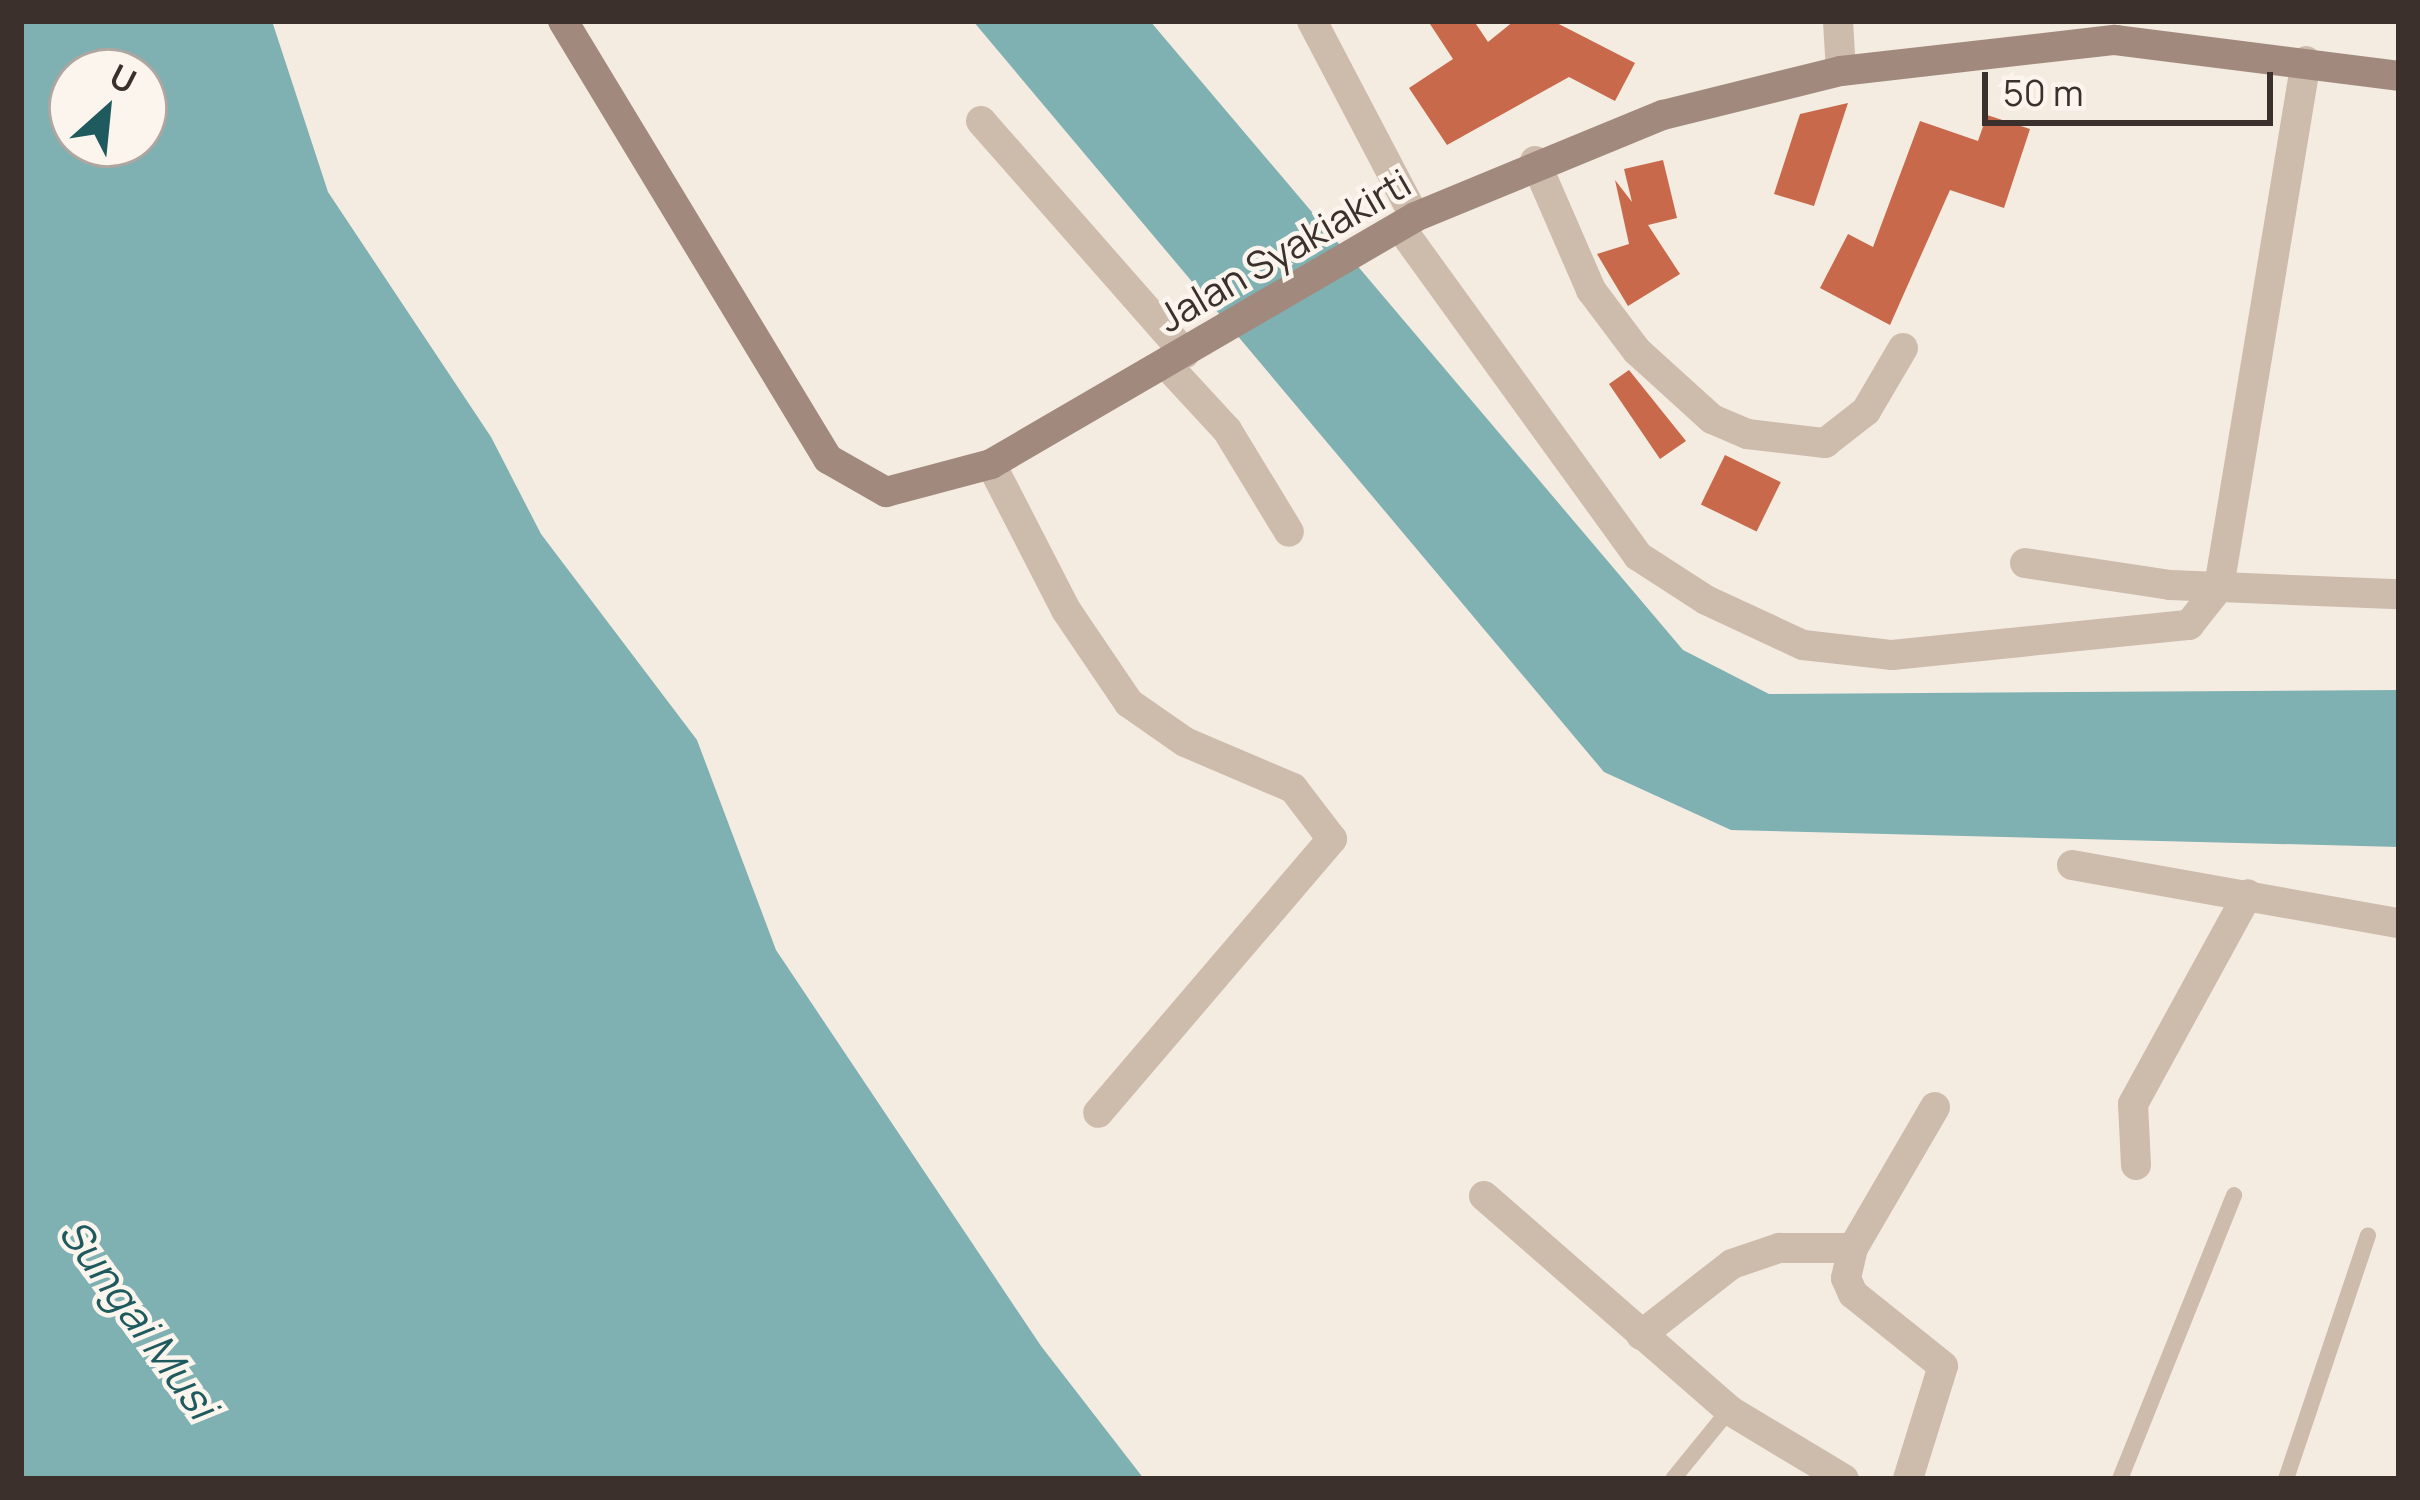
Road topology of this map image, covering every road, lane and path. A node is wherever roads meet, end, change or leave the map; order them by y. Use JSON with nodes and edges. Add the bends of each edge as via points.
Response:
{"nodes":[{"id":1,"x":563,"y":21,"type":"edge"},
{"id":2,"x":1312,"y":21,"type":"edge"},
{"id":3,"x":1838,"y":21,"type":"edge"},
{"id":4,"x":2117,"y":31,"type":"edge"},
{"id":5,"x":2306,"y":61,"type":"junction"},
{"id":6,"x":1841,"y":70,"type":"junction"},
{"id":7,"x":2399,"y":76,"type":"edge"},
{"id":8,"x":981,"y":121,"type":"dead end"},
{"id":9,"x":1535,"y":160,"type":"junction"},
{"id":10,"x":1396,"y":229,"type":"junction"},
{"id":11,"x":1903,"y":348,"type":"dead end"},
{"id":12,"x":1185,"y":353,"type":"junction"},
{"id":13,"x":992,"y":464,"type":"junction"},
{"id":14,"x":1289,"y":532,"type":"dead end"},
{"id":15,"x":2025,"y":563,"type":"dead end"},
{"id":16,"x":2219,"y":587,"type":"junction"},
{"id":17,"x":2399,"y":594,"type":"edge"},
{"id":18,"x":2072,"y":865,"type":"dead end"},
{"id":19,"x":2248,"y":894,"type":"junction"},
{"id":20,"x":2399,"y":923,"type":"edge"},
{"id":21,"x":1935,"y":1107,"type":"dead end"},
{"id":22,"x":1099,"y":1113,"type":"dead end"},
{"id":23,"x":2136,"y":1165,"type":"dead end"},
{"id":24,"x":2234,"y":1195,"type":"dead end"},
{"id":25,"x":1484,"y":1196,"type":"dead end"},
{"id":26,"x":2368,"y":1235,"type":"dead end"},
{"id":27,"x":1853,"y":1248,"type":"junction"},
{"id":28,"x":1641,"y":1335,"type":"junction"},
{"id":29,"x":1730,"y":1410,"type":"junction"},
{"id":30,"x":1673,"y":1479,"type":"edge"},
{"id":31,"x":1844,"y":1479,"type":"edge"},
{"id":32,"x":1908,"y":1479,"type":"edge"},
{"id":33,"x":2120,"y":1479,"type":"edge"},
{"id":34,"x":2286,"y":1479,"type":"edge"}],
"edges":[{"from":1,"to":13,"type":"street","name":"Jalan Syakiakirti","via":[[828,459],[886,492]]},
{"from":2,"to":10,"type":"street"},
{"from":3,"to":6,"type":"street"},
{"from":4,"to":5,"type":"street","name":"Jalan Syakiakirti"},
{"from":4,"to":6,"type":"street","name":"Jalan Syakiakirti"},
{"from":5,"to":7,"type":"street","name":"Jalan Syakiakirti"},
{"from":5,"to":16,"type":"street"},
{"from":6,"to":9,"type":"street","name":"Jalan Syakiakirti"},
{"from":8,"to":12,"type":"street"},
{"from":9,"to":10,"type":"street","name":"Jalan Syakiakirti"},
{"from":9,"to":11,"type":"street","via":[[1591,290],[1637,351],[1712,418],[1825,443],[1866,411]]},
{"from":10,"to":12,"type":"street","name":"Jalan Syakiakirti"},
{"from":10,"to":16,"type":"street","via":[[1638,556],[1802,645],[1892,655],[2167,628],[2198,621]]},
{"from":12,"to":13,"type":"street","name":"Jalan Syakiakirti"},
{"from":12,"to":14,"type":"street"},
{"from":13,"to":22,"type":"street","via":[[1066,610],[1129,704],[1185,742],[1288,785],[1332,838]]},
{"from":15,"to":16,"type":"street"},
{"from":16,"to":17,"type":"street"},
{"from":18,"to":19,"type":"street"},
{"from":19,"to":20,"type":"street"},
{"from":19,"to":23,"type":"street","via":[[2133,1104]]},
{"from":21,"to":27,"type":"street"},
{"from":24,"to":33,"type":"lane"},
{"from":25,"to":28,"type":"street"},
{"from":26,"to":34,"type":"lane"},
{"from":27,"to":28,"type":"street","via":[[1779,1248],[1732,1264]]},
{"from":27,"to":32,"type":"street","via":[[1853,1294],[1943,1366]]},
{"from":28,"to":29,"type":"street"},
{"from":29,"to":30,"type":"lane"},
{"from":29,"to":31,"type":"street"}]}
